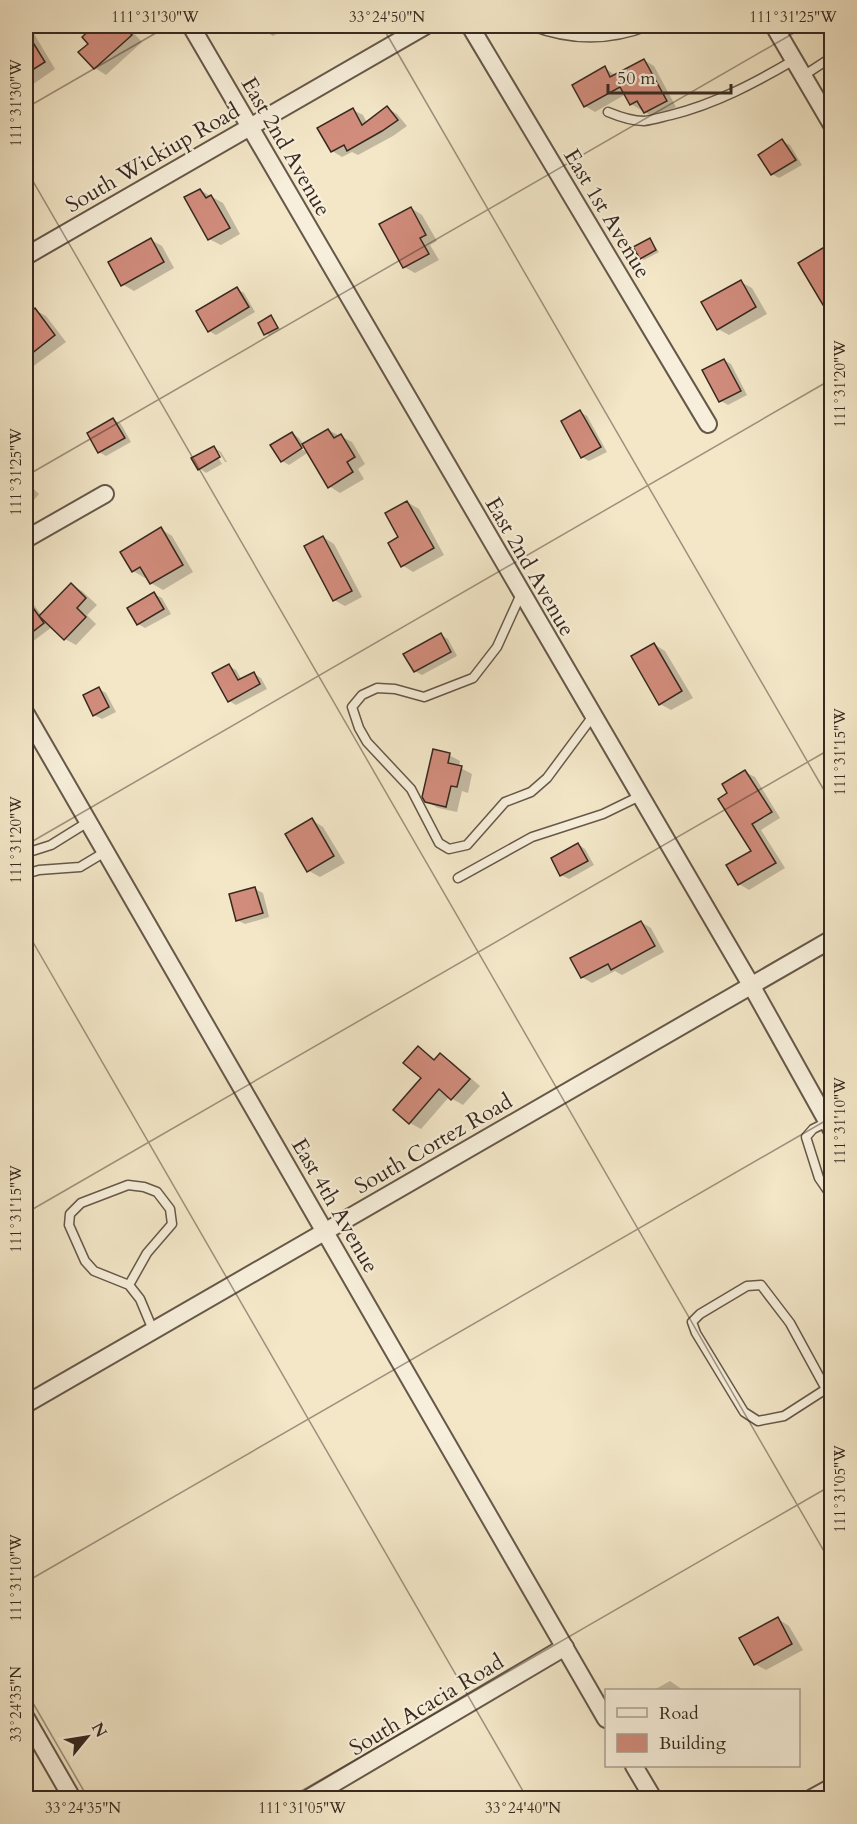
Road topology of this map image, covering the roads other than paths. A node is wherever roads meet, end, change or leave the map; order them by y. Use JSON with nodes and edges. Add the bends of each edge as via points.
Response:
{"nodes":[{"id":1,"x":191,"y":26,"type":"edge"},
{"id":2,"x":425,"y":26,"type":"edge"},
{"id":3,"x":470,"y":26,"type":"edge"},
{"id":4,"x":532,"y":26,"type":"edge"},
{"id":5,"x":648,"y":26,"type":"edge"},
{"id":6,"x":774,"y":26,"type":"edge"},
{"id":7,"x":831,"y":57,"type":"edge"},
{"id":8,"x":794,"y":60,"type":"junction"},
{"id":9,"x":803,"y":76,"type":"junction"},
{"id":10,"x":608,"y":112,"type":"dead end"},
{"id":11,"x":831,"y":125,"type":"edge"},
{"id":12,"x":250,"y":126,"type":"junction"},
{"id":13,"x":26,"y":256,"type":"edge"},
{"id":14,"x":708,"y":424,"type":"dead end"},
{"id":15,"x":105,"y":494,"type":"dead end"},
{"id":16,"x":26,"y":539,"type":"edge"},
{"id":17,"x":522,"y":594,"type":"junction"},
{"id":18,"x":26,"y":714,"type":"edge"},
{"id":19,"x":593,"y":716,"type":"junction"},
{"id":20,"x":640,"y":796,"type":"junction"},
{"id":21,"x":88,"y":822,"type":"junction"},
{"id":22,"x":105,"y":852,"type":"junction"},
{"id":23,"x":26,"y":853,"type":"edge"},
{"id":24,"x":26,"y":874,"type":"edge"},
{"id":25,"x":458,"y":878,"type":"dead end"},
{"id":26,"x":831,"y":939,"type":"edge"},
{"id":27,"x":751,"y":986,"type":"junction"},
{"id":28,"x":829,"y":1126,"type":"edge"},
{"id":29,"x":831,"y":1197,"type":"edge"},
{"id":30,"x":325,"y":1231,"type":"junction"},
{"id":31,"x":129,"y":1285,"type":"junction"},
{"id":32,"x":153,"y":1330,"type":"junction"},
{"id":33,"x":826,"y":1389,"type":"junction"},
{"id":34,"x":831,"y":1399,"type":"edge"},
{"id":35,"x":26,"y":1404,"type":"edge"},
{"id":36,"x":565,"y":1647,"type":"junction"},
{"id":37,"x":605,"y":1717,"type":"edge"},
{"id":38,"x":26,"y":1718,"type":"edge"},
{"id":39,"x":635,"y":1767,"type":"edge"},
{"id":40,"x":831,"y":1787,"type":"edge"},
{"id":41,"x":72,"y":1798,"type":"edge"},
{"id":42,"x":309,"y":1798,"type":"edge"},
{"id":43,"x":653,"y":1798,"type":"edge"},
{"id":44,"x":812,"y":1798,"type":"edge"}],
"edges":[{"from":1,"to":12,"type":"street","name":"East 2nd Avenue"},
{"from":2,"to":12,"type":"street","name":"South Wickiup Road"},
{"from":3,"to":14,"type":"street","name":"East 1st Avenue"},
{"from":4,"to":5,"type":"lane","via":[[572,38],[604,38]]},
{"from":6,"to":8,"type":"street"},
{"from":7,"to":9,"type":"lane"},
{"from":8,"to":9,"type":"street"},
{"from":8,"to":10,"type":"lane","via":[[761,80],[687,111],[645,121],[623,119]]},
{"from":9,"to":11,"type":"street"},
{"from":12,"to":13,"type":"street","name":"South Wickiup Road"},
{"from":12,"to":17,"type":"street","name":"East 2nd Avenue"},
{"from":15,"to":16,"type":"street"},
{"from":17,"to":19,"type":"street","name":"East 2nd Avenue"},
{"from":17,"to":19,"type":"lane","via":[[497,647],[472,678],[424,697],[377,688],[362,695],[352,707],[367,742],[411,789],[439,843],[449,849],[467,845],[505,802],[531,792],[547,778]]},
{"from":18,"to":21,"type":"street","name":"East 4th Avenue"},
{"from":19,"to":20,"type":"street","name":"East 2nd Avenue"},
{"from":20,"to":25,"type":"lane","via":[[603,814],[532,837]]},
{"from":20,"to":27,"type":"street","name":"East 2nd Avenue"},
{"from":21,"to":22,"type":"street","name":"East 4th Avenue"},
{"from":21,"to":23,"type":"lane","via":[[51,845]]},
{"from":22,"to":24,"type":"lane","via":[[80,867]]},
{"from":22,"to":30,"type":"street","name":"East 4th Avenue"},
{"from":26,"to":27,"type":"street","name":"South Cortez Road"},
{"from":27,"to":28,"type":"street","name":"East 2nd Avenue"},
{"from":27,"to":30,"type":"street","name":"South Cortez Road"},
{"from":28,"to":29,"type":"lane","via":[[813,1129],[806,1137],[819,1178]]},
{"from":30,"to":32,"type":"street","name":"South Cortez Road"},
{"from":30,"to":36,"type":"street","name":"East 4th Avenue"},
{"from":31,"to":31,"type":"lane","via":[[94,1271],[85,1261],[69,1225],[70,1214],[81,1203],[128,1185],[157,1192],[170,1209],[172,1224],[147,1253]]},
{"from":31,"to":32,"type":"lane","via":[[140,1299]]},
{"from":32,"to":35,"type":"street","name":"South Cortez Road"},
{"from":33,"to":33,"type":"lane","via":[[790,1323],[761,1286],[747,1286],[692,1322],[744,1412],[758,1421],[784,1416]]},
{"from":33,"to":34,"type":"lane"},
{"from":36,"to":37,"type":"street","name":"East 4th Avenue"},
{"from":36,"to":42,"type":"street","name":"South Acacia Road"},
{"from":38,"to":41,"type":"street"},
{"from":39,"to":43,"type":"street"},
{"from":40,"to":44,"type":"street"}]}
